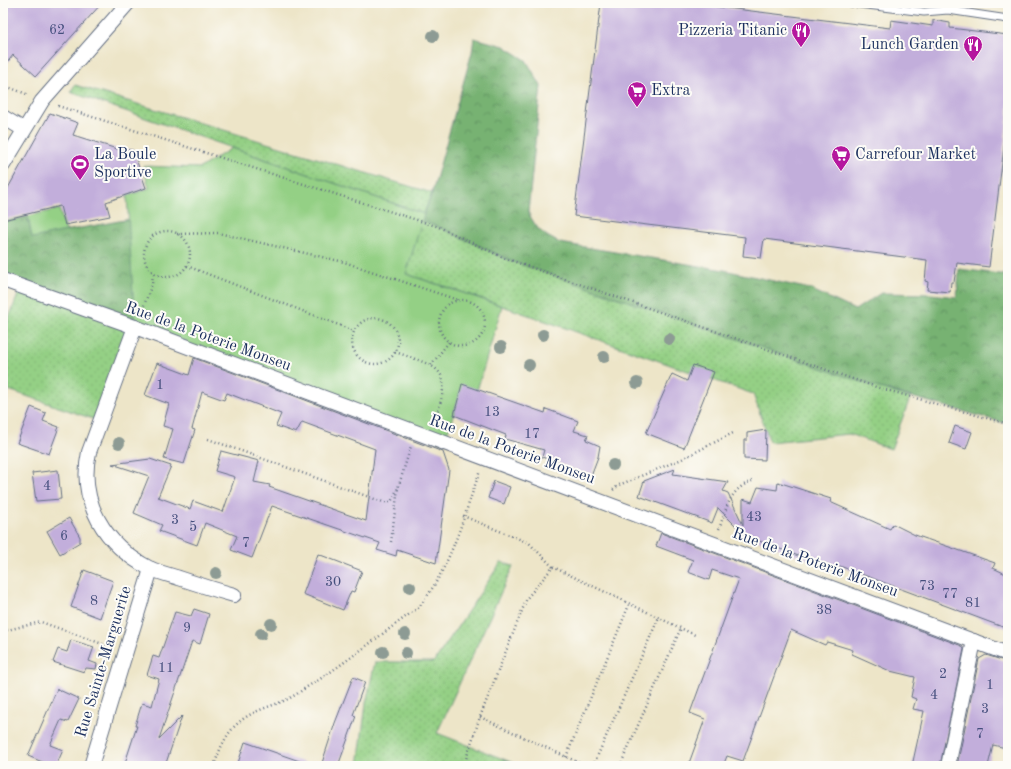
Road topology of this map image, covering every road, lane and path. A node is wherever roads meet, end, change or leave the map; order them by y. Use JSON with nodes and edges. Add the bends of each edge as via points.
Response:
{"nodes":[{"id":1,"x":128,"y":3,"type":"edge"},
{"id":2,"x":851,"y":3,"type":"edge"},
{"id":3,"x":860,"y":4,"type":"edge"},
{"id":4,"x":1008,"y":19,"type":"edge"},
{"id":5,"x":3,"y":85,"type":"edge"},
{"id":6,"x":42,"y":101,"type":"junction"},
{"id":7,"x":3,"y":117,"type":"edge"},
{"id":8,"x":23,"y":130,"type":"junction"},
{"id":9,"x":3,"y":165,"type":"edge"},
{"id":10,"x":177,"y":234,"type":"junction"},
{"id":11,"x":187,"y":266,"type":"junction"},
{"id":12,"x":153,"y":273,"type":"junction"},
{"id":13,"x":3,"y":280,"type":"edge"},
{"id":14,"x":458,"y":300,"type":"junction"},
{"id":15,"x":135,"y":327,"type":"junction"},
{"id":16,"x":354,"y":331,"type":"junction"},
{"id":17,"x":449,"y":342,"type":"junction"},
{"id":18,"x":395,"y":352,"type":"junction"},
{"id":19,"x":431,"y":365,"type":"junction"},
{"id":20,"x":1008,"y":424,"type":"edge"},
{"id":21,"x":415,"y":432,"type":"junction"},
{"id":22,"x":735,"y":432,"type":"dead end"},
{"id":23,"x":430,"y":437,"type":"junction"},
{"id":24,"x":208,"y":439,"type":"dead end"},
{"id":25,"x":485,"y":458,"type":"junction"},
{"id":26,"x":752,"y":481,"type":"dead end"},
{"id":27,"x":398,"y":488,"type":"junction"},
{"id":28,"x":608,"y":504,"type":"junction"},
{"id":29,"x":463,"y":516,"type":"junction"},
{"id":30,"x":391,"y":542,"type":"dead end"},
{"id":31,"x":713,"y":543,"type":"junction"},
{"id":32,"x":553,"y":567,"type":"junction"},
{"id":33,"x":151,"y":569,"type":"junction"},
{"id":34,"x":234,"y":596,"type":"dead end"},
{"id":35,"x":629,"y":605,"type":"junction"},
{"id":36,"x":658,"y":617,"type":"junction"},
{"id":37,"x":681,"y":628,"type":"junction"},
{"id":38,"x":3,"y":631,"type":"edge"},
{"id":39,"x":697,"y":636,"type":"dead end"},
{"id":40,"x":974,"y":641,"type":"junction"},
{"id":41,"x":125,"y":652,"type":"junction"},
{"id":42,"x":1008,"y":654,"type":"edge"},
{"id":43,"x":480,"y":717,"type":"junction"},
{"id":44,"x":566,"y":756,"type":"junction"},
{"id":45,"x":91,"y":766,"type":"edge"},
{"id":46,"x":214,"y":766,"type":"edge"},
{"id":47,"x":468,"y":766,"type":"edge"},
{"id":48,"x":586,"y":766,"type":"edge"},
{"id":49,"x":593,"y":766,"type":"edge"},
{"id":50,"x":620,"y":766,"type":"edge"},
{"id":51,"x":948,"y":766,"type":"edge"}],
"edges":[{"from":1,"to":6,"type":"street"},
{"from":2,"to":3,"type":"lane"},
{"from":3,"to":4,"type":"lane","via":[[924,12],[948,10]]},
{"from":5,"to":6,"type":"path"},
{"from":6,"to":8,"type":"street"},
{"from":6,"to":20,"type":"path","via":[[433,225],[504,258],[876,387]]},
{"from":7,"to":8,"type":"street"},
{"from":8,"to":9,"type":"street"},
{"from":10,"to":11,"type":"path","via":[[184,238],[190,251]]},
{"from":10,"to":12,"type":"path","via":[[163,231],[150,238],[146,245],[144,260]]},
{"from":10,"to":14,"type":"path","via":[[218,233],[336,260]]},
{"from":11,"to":12,"type":"path","via":[[176,276],[160,277]]},
{"from":11,"to":16,"type":"path"},
{"from":12,"to":15,"type":"path","via":[[152,284]]},
{"from":13,"to":15,"type":"street","name":"Rue de la Poterie Monseu"},
{"from":14,"to":17,"type":"path","via":[[445,307],[439,321],[443,336]]},
{"from":14,"to":17,"type":"path","via":[[466,300],[479,306],[486,327],[478,340],[471,345],[463,346]]},
{"from":15,"to":21,"type":"street","name":"Rue de la Poterie Monseu"},
{"from":15,"to":33,"type":"street","via":[[89,452],[85,469],[86,488],[90,505],[106,531],[124,551]]},
{"from":16,"to":18,"type":"path","via":[[352,347],[361,360],[368,363],[384,362]]},
{"from":16,"to":18,"type":"path","via":[[364,320],[385,320],[392,324],[398,338]]},
{"from":17,"to":19,"type":"path"},
{"from":18,"to":19,"type":"path"},
{"from":19,"to":23,"type":"path","via":[[437,368],[444,384],[443,398]]},
{"from":21,"to":23,"type":"street","name":"Rue de la Poterie Monseu"},
{"from":21,"to":27,"type":"path"},
{"from":22,"to":28,"type":"path","via":[[682,459],[618,485],[613,490]]},
{"from":23,"to":25,"type":"street","name":"Rue de la Poterie Monseu"},
{"from":24,"to":27,"type":"path","via":[[383,502],[391,502]]},
{"from":25,"to":28,"type":"street","name":"Rue de la Poterie Monseu"},
{"from":25,"to":29,"type":"path"},
{"from":26,"to":31,"type":"path","via":[[744,484],[733,494]]},
{"from":27,"to":30,"type":"path"},
{"from":28,"to":31,"type":"street","name":"Rue de la Poterie Monseu"},
{"from":29,"to":32,"type":"path","via":[[529,542]]},
{"from":29,"to":46,"type":"path","via":[[443,571],[418,608],[332,671],[288,699],[261,709],[237,723],[219,750]]},
{"from":31,"to":40,"type":"street","name":"Rue de la Poterie Monseu"},
{"from":32,"to":35,"type":"path"},
{"from":32,"to":43,"type":"path","via":[[527,598]]},
{"from":33,"to":34,"type":"street"},
{"from":33,"to":41,"type":"street","name":"Rue Sainte-Marguerite"},
{"from":35,"to":36,"type":"path"},
{"from":35,"to":44,"type":"path"},
{"from":36,"to":37,"type":"path"},
{"from":36,"to":49,"type":"path"},
{"from":37,"to":39,"type":"path"},
{"from":37,"to":50,"type":"path"},
{"from":38,"to":41,"type":"path","via":[[41,622]]},
{"from":40,"to":42,"type":"street","name":"Rue de la Poterie Monseu"},
{"from":40,"to":51,"type":"street"},
{"from":41,"to":45,"type":"street","name":"Rue Sainte-Marguerite"},
{"from":43,"to":44,"type":"path"},
{"from":43,"to":47,"type":"path","via":[[466,759]]},
{"from":44,"to":48,"type":"path"}]}
